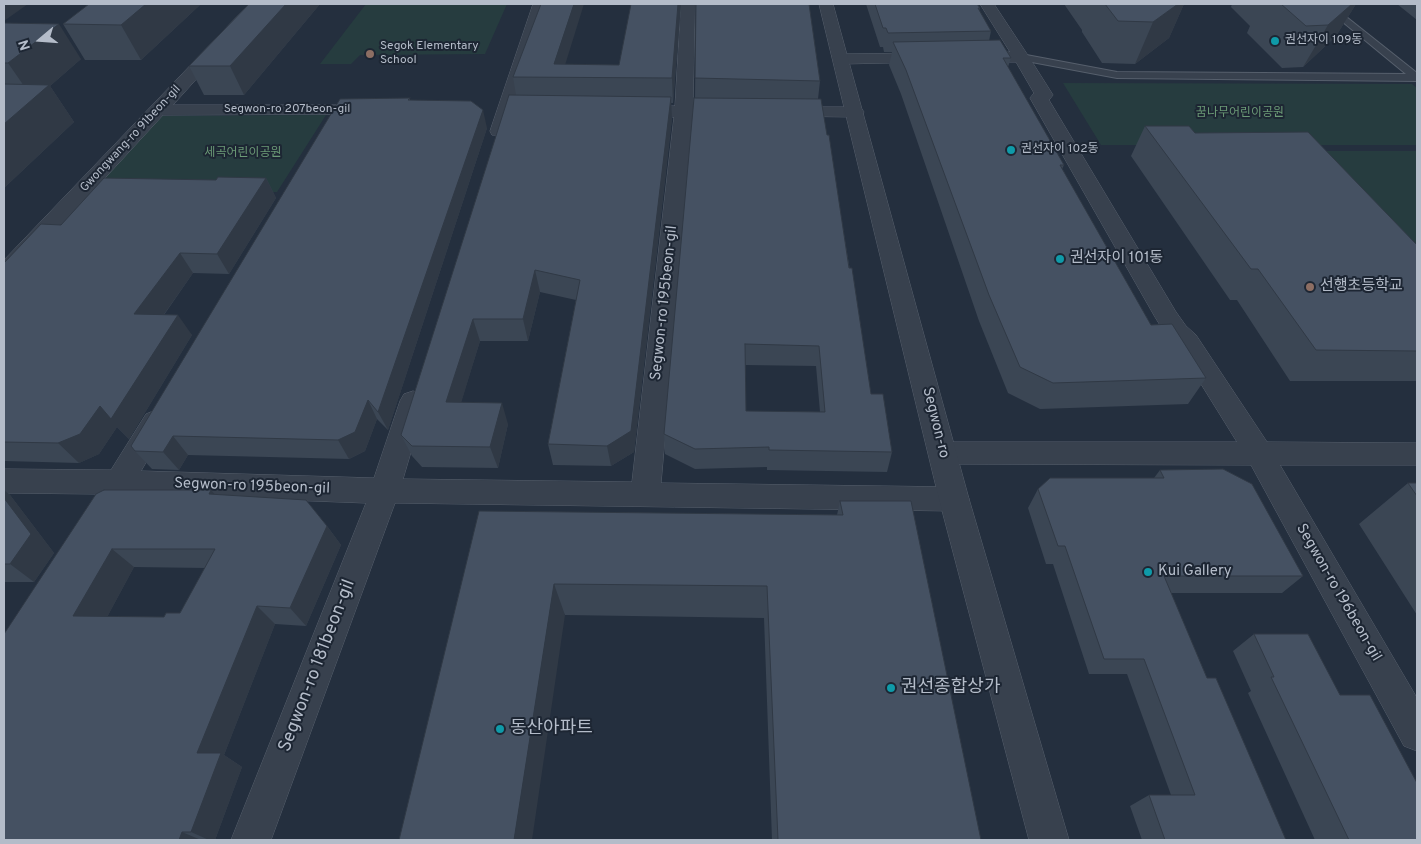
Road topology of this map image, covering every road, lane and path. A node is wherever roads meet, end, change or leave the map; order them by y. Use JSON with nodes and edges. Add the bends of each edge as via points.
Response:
{"nodes":[{"id":1,"x":257,"y":4,"type":"edge"},
{"id":2,"x":540,"y":4,"type":"edge"},
{"id":3,"x":688,"y":4,"type":"edge"},
{"id":4,"x":826,"y":4,"type":"edge"},
{"id":5,"x":987,"y":4,"type":"edge"},
{"id":6,"x":1325,"y":4,"type":"edge"},
{"id":7,"x":986,"y":57,"type":"edge"},
{"id":8,"x":1020,"y":57,"type":"junction"},
{"id":9,"x":841,"y":58,"type":"junction"},
{"id":10,"x":939,"y":58,"type":"edge"},
{"id":11,"x":1417,"y":77,"type":"edge"},
{"id":12,"x":159,"y":110,"type":"junction"},
{"id":13,"x":340,"y":110,"type":"junction"},
{"id":14,"x":389,"y":110,"type":"edge"},
{"id":15,"x":615,"y":111,"type":"edge"},
{"id":16,"x":684,"y":112,"type":"junction"},
{"id":17,"x":751,"y":112,"type":"edge"},
{"id":18,"x":770,"y":112,"type":"edge"},
{"id":19,"x":855,"y":112,"type":"junction"},
{"id":20,"x":325,"y":135,"type":"edge"},
{"id":21,"x":491,"y":156,"type":"edge"},
{"id":22,"x":4,"y":274,"type":"edge"},
{"id":23,"x":420,"y":379,"type":"edge"},
{"id":24,"x":165,"y":406,"type":"edge"},
{"id":25,"x":944,"y":453,"type":"junction"},
{"id":26,"x":1259,"y":454,"type":"junction"},
{"id":27,"x":1417,"y":454,"type":"edge"},
{"id":28,"x":4,"y":481,"type":"edge"},
{"id":29,"x":120,"y":482,"type":"junction"},
{"id":30,"x":385,"y":491,"type":"junction"},
{"id":31,"x":645,"y":494,"type":"junction"},
{"id":32,"x":954,"y":499,"type":"junction"},
{"id":33,"x":94,"y":522,"type":"edge"},
{"id":34,"x":1417,"y":733,"type":"edge"},
{"id":35,"x":251,"y":840,"type":"edge"},
{"id":36,"x":1049,"y":840,"type":"edge"}],
"edges":[{"from":1,"to":12,"type":"street","name":"Gwongwang-ro 91beon-gil"},
{"from":2,"to":21,"type":"street"},
{"from":3,"to":16,"type":"street"},
{"from":4,"to":9,"type":"street","name":"Segwon-ro"},
{"from":5,"to":8,"type":"street","name":"Segwon-ro 196beon-gil"},
{"from":6,"to":11,"type":"lane"},
{"from":7,"to":8,"type":"street"},
{"from":8,"to":11,"type":"lane","via":[[1117,75]]},
{"from":8,"to":26,"type":"street","name":"Segwon-ro 196beon-gil","via":[[1044,95],[1039,98],[1167,317],[1188,341]]},
{"from":9,"to":10,"type":"street"},
{"from":9,"to":19,"type":"street","name":"Segwon-ro"},
{"from":12,"to":13,"type":"street","name":"Segwon-ro 207beon-gil"},
{"from":12,"to":22,"type":"street","name":"Gwongwang-ro 91beon-gil"},
{"from":13,"to":14,"type":"street","name":"Segwon-ro 207beon-gil"},
{"from":13,"to":20,"type":"street"},
{"from":15,"to":16,"type":"street"},
{"from":16,"to":17,"type":"street"},
{"from":16,"to":31,"type":"street","name":"Segwon-ro 195beon-gil"},
{"from":18,"to":19,"type":"street"},
{"from":19,"to":25,"type":"street","name":"Segwon-ro"},
{"from":23,"to":30,"type":"street"},
{"from":24,"to":29,"type":"street"},
{"from":25,"to":26,"type":"street"},
{"from":25,"to":32,"type":"street","name":"Segwon-ro"},
{"from":26,"to":27,"type":"street"},
{"from":26,"to":34,"type":"street","name":"Segwon-ro 196beon-gil"},
{"from":28,"to":29,"type":"street","name":"Segwon-ro 195beon-gil"},
{"from":29,"to":30,"type":"street","name":"Segwon-ro 195beon-gil"},
{"from":29,"to":33,"type":"street"},
{"from":30,"to":31,"type":"street","name":"Segwon-ro 195beon-gil"},
{"from":30,"to":35,"type":"street","name":"Segwon-ro 181beon-gil"},
{"from":31,"to":32,"type":"street","name":"Segwon-ro 195beon-gil"},
{"from":32,"to":36,"type":"street","name":"Segwon-ro"}]}
